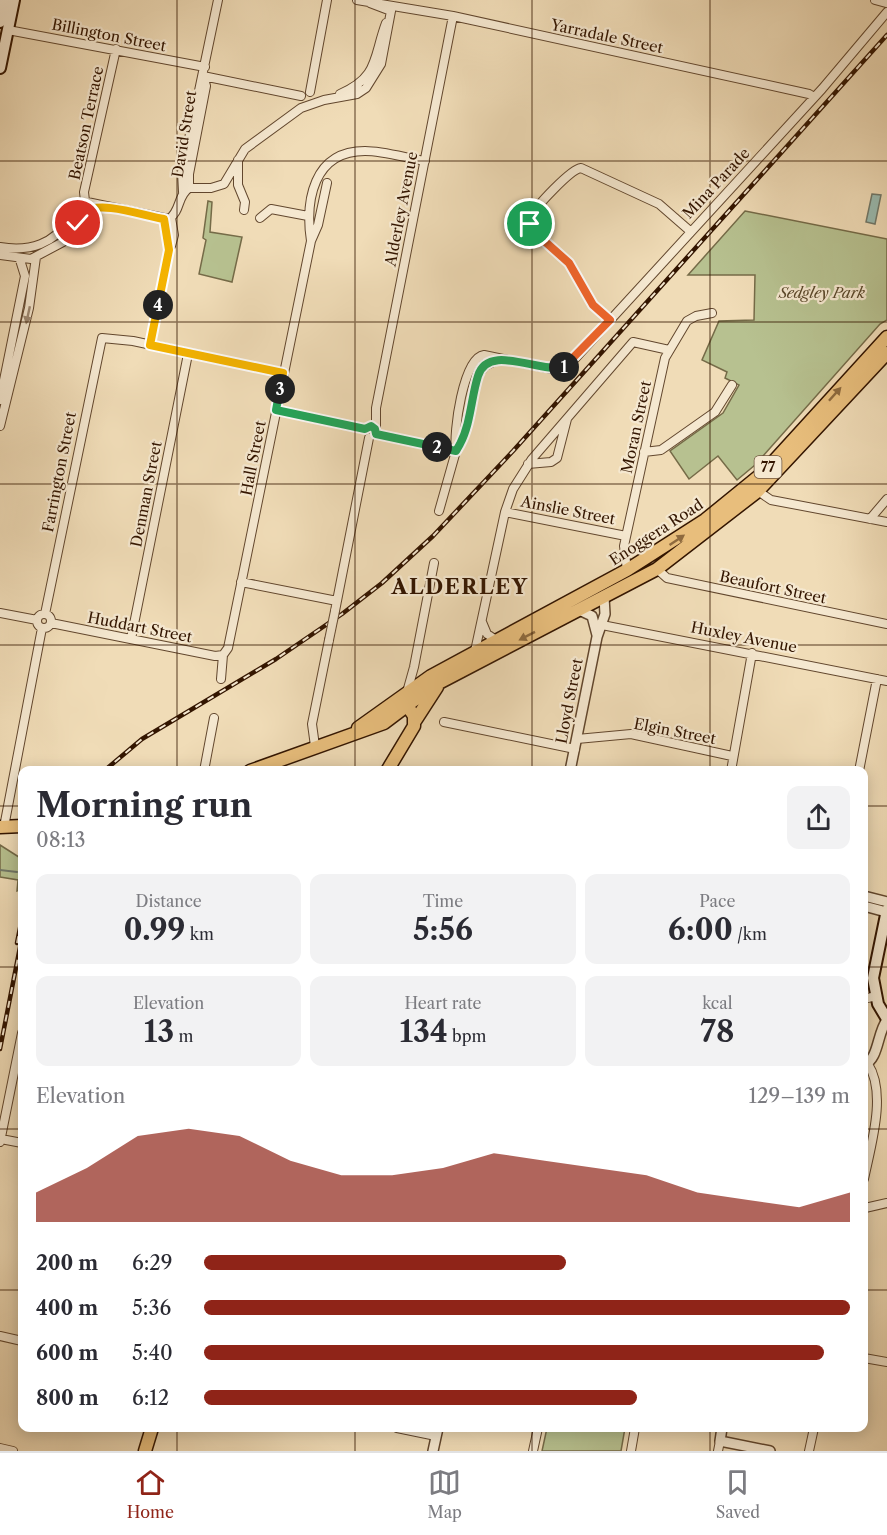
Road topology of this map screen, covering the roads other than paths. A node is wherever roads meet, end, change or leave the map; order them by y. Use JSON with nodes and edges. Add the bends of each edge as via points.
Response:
{"nodes":[{"id":1,"x":5,"y":0,"type":"edge"},
{"id":2,"x":14,"y":0,"type":"edge"},
{"id":3,"x":218,"y":0,"type":"edge"},
{"id":4,"x":327,"y":0,"type":"edge"},
{"id":5,"x":875,"y":0,"type":"edge"},
{"id":6,"x":361,"y":1,"type":"edge"},
{"id":7,"x":392,"y":5,"type":"edge"},
{"id":8,"x":887,"y":6,"type":"edge"},
{"id":9,"x":453,"y":16,"type":"junction"},
{"id":10,"x":3,"y":27,"type":"edge"},
{"id":11,"x":116,"y":49,"type":"junction"},
{"id":12,"x":205,"y":67,"type":"junction"},
{"id":13,"x":0,"y":68,"type":"edge"},
{"id":14,"x":203,"y":76,"type":"junction"},
{"id":15,"x":310,"y":92,"type":"junction"},
{"id":16,"x":301,"y":96,"type":"junction"},
{"id":17,"x":814,"y":98,"type":"junction"},
{"id":18,"x":319,"y":101,"type":"junction"},
{"id":19,"x":301,"y":108,"type":"junction"},
{"id":20,"x":238,"y":159,"type":"junction"},
{"id":21,"x":425,"y":161,"type":"junction"},
{"id":22,"x":327,"y":183,"type":"dead end"},
{"id":23,"x":186,"y":190,"type":"junction"},
{"id":24,"x":85,"y":206,"type":"junction"},
{"id":25,"x":244,"y":210,"type":"dead end"},
{"id":26,"x":308,"y":216,"type":"junction"},
{"id":27,"x":260,"y":218,"type":"dead end"},
{"id":28,"x":167,"y":219,"type":"junction"},
{"id":29,"x":690,"y":231,"type":"junction"},
{"id":30,"x":310,"y":241,"type":"junction"},
{"id":31,"x":0,"y":247,"type":"edge"},
{"id":32,"x":0,"y":255,"type":"edge"},
{"id":33,"x":36,"y":257,"type":"junction"},
{"id":34,"x":20,"y":260,"type":"junction"},
{"id":35,"x":25,"y":277,"type":"junction"},
{"id":36,"x":34,"y":277,"type":"junction"},
{"id":37,"x":712,"y":313,"type":"dead end"},
{"id":38,"x":610,"y":320,"type":"junction"},
{"id":39,"x":887,"y":337,"type":"edge"},
{"id":40,"x":150,"y":345,"type":"junction"},
{"id":41,"x":669,"y":350,"type":"junction"},
{"id":42,"x":887,"y":353,"type":"edge"},
{"id":43,"x":188,"y":354,"type":"junction"},
{"id":44,"x":283,"y":373,"type":"junction"},
{"id":45,"x":732,"y":385,"type":"dead end"},
{"id":46,"x":0,"y":402,"type":"edge"},
{"id":47,"x":376,"y":408,"type":"junction"},
{"id":48,"x":276,"y":410,"type":"junction"},
{"id":49,"x":567,"y":417,"type":"junction"},
{"id":50,"x":0,"y":424,"type":"edge"},
{"id":51,"x":366,"y":428,"type":"junction"},
{"id":52,"x":374,"y":434,"type":"junction"},
{"id":53,"x":456,"y":451,"type":"junction"},
{"id":54,"x":644,"y":452,"type":"junction"},
{"id":55,"x":528,"y":464,"type":"junction"},
{"id":56,"x":758,"y":491,"type":"junction"},
{"id":57,"x":887,"y":499,"type":"edge"},
{"id":58,"x":439,"y":511,"type":"dead end"},
{"id":59,"x":505,"y":512,"type":"junction"},
{"id":60,"x":870,"y":519,"type":"junction"},
{"id":61,"x":887,"y":522,"type":"edge"},
{"id":62,"x":626,"y":536,"type":"junction"},
{"id":63,"x":435,"y":562,"type":"dead end"},
{"id":64,"x":657,"y":569,"type":"junction"},
{"id":65,"x":627,"y":570,"type":"junction"},
{"id":66,"x":241,"y":582,"type":"junction"},
{"id":67,"x":633,"y":583,"type":"junction"},
{"id":68,"x":591,"y":589,"type":"junction"},
{"id":69,"x":600,"y":599,"type":"junction"},
{"id":70,"x":337,"y":601,"type":"junction"},
{"id":71,"x":579,"y":610,"type":"junction"},
{"id":72,"x":0,"y":613,"type":"edge"},
{"id":73,"x":45,"y":614,"type":"junction"},
{"id":74,"x":37,"y":620,"type":"junction"},
{"id":75,"x":482,"y":622,"type":"junction"},
{"id":76,"x":51,"y":623,"type":"junction"},
{"id":77,"x":598,"y":624,"type":"junction"},
{"id":78,"x":887,"y":624,"type":"edge"},
{"id":79,"x":42,"y":628,"type":"junction"},
{"id":80,"x":131,"y":639,"type":"junction"},
{"id":81,"x":496,"y":640,"type":"junction"},
{"id":82,"x":475,"y":651,"type":"junction"},
{"id":83,"x":753,"y":653,"type":"junction"},
{"id":84,"x":223,"y":655,"type":"junction"},
{"id":85,"x":414,"y":667,"type":"junction"},
{"id":86,"x":221,"y":679,"type":"dead end"},
{"id":87,"x":426,"y":679,"type":"junction"},
{"id":88,"x":877,"y":679,"type":"junction"},
{"id":89,"x":887,"y":681,"type":"edge"},
{"id":90,"x":408,"y":705,"type":"junction"},
{"id":91,"x":214,"y":718,"type":"dead end"},
{"id":92,"x":444,"y":722,"type":"dead end"},
{"id":93,"x":576,"y":744,"type":"junction"},
{"id":94,"x":315,"y":746,"type":"junction"},
{"id":95,"x":732,"y":756,"type":"junction"},
{"id":96,"x":205,"y":766,"type":"edge"},
{"id":97,"x":263,"y":766,"type":"edge"},
{"id":98,"x":390,"y":766,"type":"edge"},
{"id":99,"x":571,"y":766,"type":"edge"},
{"id":100,"x":731,"y":766,"type":"edge"},
{"id":101,"x":860,"y":766,"type":"edge"},
{"id":102,"x":18,"y":826,"type":"edge"},
{"id":103,"x":2,"y":827,"type":"edge"},
{"id":104,"x":868,"y":902,"type":"edge"},
{"id":105,"x":887,"y":909,"type":"edge"},
{"id":106,"x":887,"y":927,"type":"edge"},
{"id":107,"x":879,"y":947,"type":"junction"},
{"id":108,"x":872,"y":992,"type":"edge"},
{"id":109,"x":887,"y":1019,"type":"edge"},
{"id":110,"x":18,"y":1052,"type":"edge"},
{"id":111,"x":868,"y":1063,"type":"edge"},
{"id":112,"x":868,"y":1068,"type":"edge"},
{"id":113,"x":0,"y":1140,"type":"edge"},
{"id":114,"x":18,"y":1142,"type":"edge"},
{"id":115,"x":868,"y":1160,"type":"edge"},
{"id":116,"x":887,"y":1203,"type":"edge"},
{"id":117,"x":868,"y":1206,"type":"edge"},
{"id":118,"x":0,"y":1336,"type":"edge"},
{"id":119,"x":18,"y":1340,"type":"edge"},
{"id":120,"x":868,"y":1359,"type":"edge"},
{"id":121,"x":887,"y":1362,"type":"edge"},
{"id":122,"x":151,"y":1432,"type":"edge"},
{"id":123,"x":437,"y":1432,"type":"edge"},
{"id":124,"x":537,"y":1432,"type":"edge"},
{"id":125,"x":634,"y":1432,"type":"edge"},
{"id":126,"x":813,"y":1432,"type":"edge"},
{"id":127,"x":719,"y":1446,"type":"edge"},
{"id":128,"x":0,"y":1448,"type":"edge"},
{"id":129,"x":13,"y":1451,"type":"edge"},
{"id":130,"x":146,"y":1451,"type":"edge"},
{"id":131,"x":433,"y":1451,"type":"edge"},
{"id":132,"x":533,"y":1451,"type":"edge"},
{"id":133,"x":631,"y":1451,"type":"edge"},
{"id":134,"x":770,"y":1451,"type":"edge"},
{"id":135,"x":809,"y":1451,"type":"edge"}],
"edges":[{"from":1,"to":10,"type":"main road"},
{"from":2,"to":10,"type":"main road"},
{"from":3,"to":12,"type":"street","name":"David Street"},
{"from":4,"to":15,"type":"street"},
{"from":5,"to":8,"type":"street"},
{"from":6,"to":7,"type":"street","name":"Yarradale Street"},
{"from":7,"to":9,"type":"street","name":"Yarradale Street"},
{"from":7,"to":18,"type":"street","via":[[383,56],[372,81],[357,94]]},
{"from":8,"to":17,"type":"street","name":"Mina Parade"},
{"from":9,"to":17,"type":"street","name":"Yarradale Street"},
{"from":9,"to":21,"type":"street","name":"Alderley Avenue"},
{"from":10,"to":11,"type":"street","name":"Billington Street"},
{"from":10,"to":13,"type":"main road"},
{"from":11,"to":12,"type":"street","name":"Billington Street"},
{"from":11,"to":24,"type":"street","name":"Beatson Terrace","via":[[84,192]]},
{"from":12,"to":14,"type":"street","name":"David Street"},
{"from":14,"to":16,"type":"street"},
{"from":14,"to":23,"type":"street","name":"David Street","via":[[206,86]]},
{"from":15,"to":16,"type":"street"},
{"from":15,"to":18,"type":"street"},
{"from":16,"to":19,"type":"street"},
{"from":17,"to":29,"type":"street","name":"Mina Parade"},
{"from":18,"to":19,"type":"street"},
{"from":19,"to":20,"type":"street","via":[[247,147]]},
{"from":20,"to":23,"type":"street","via":[[224,184]]},
{"from":20,"to":25,"type":"street","via":[[238,185],[245,200]]},
{"from":21,"to":26,"type":"street","name":"Hall Street","via":[[367,151],[337,159],[319,173]]},
{"from":21,"to":47,"type":"street","name":"Alderley Avenue"},
{"from":22,"to":30,"type":"street","name":"Hall Street","via":[[318,225]]},
{"from":23,"to":28,"type":"street","name":"David Street"},
{"from":24,"to":28,"type":"street"},
{"from":24,"to":31,"type":"street","name":"Beatson Terrace","via":[[79,205],[62,231],[47,240],[25,250]]},
{"from":24,"to":33,"type":"street","name":"Beatson Terrace","via":[[68,237]]},
{"from":26,"to":27,"type":"street","via":[[272,209]]},
{"from":26,"to":30,"type":"street","name":"Hall Street"},
{"from":28,"to":40,"type":"street","name":"David Street","via":[[174,235]]},
{"from":29,"to":38,"type":"street","name":"Mina Parade"},
{"from":29,"to":38,"type":"street","via":[[659,204],[581,168],[571,172],[532,214],[532,230],[569,263],[593,305]]},
{"from":30,"to":44,"type":"street","name":"Hall Street"},
{"from":32,"to":34,"type":"street","name":"Beatson Terrace"},
{"from":33,"to":34,"type":"street","name":"Beatson Terrace"},
{"from":33,"to":36,"type":"street"},
{"from":34,"to":35,"type":"street"},
{"from":35,"to":36,"type":"street"},
{"from":35,"to":46,"type":"street"},
{"from":36,"to":50,"type":"street","one_way":true},
{"from":37,"to":41,"type":"street","name":"Moran Street","via":[[687,321]]},
{"from":38,"to":53,"type":"street","name":"Mina Parade","via":[[562,368],[499,358],[485,366],[478,375],[465,434]]},
{"from":65,"to":39,"type":"main road","name":"Enoggera Road","number":"77","one_way":true,"via":[[686,533],[753,482]]},
{"from":40,"to":43,"type":"street"},
{"from":40,"to":73,"type":"street","name":"Farrington Street","via":[[104,337],[98,346]]},
{"from":41,"to":49,"type":"street","via":[[633,342]]},
{"from":41,"to":54,"type":"street","name":"Moran Street"},
{"from":42,"to":56,"type":"main road","name":"Enoggera Road","number":"77"},
{"from":43,"to":44,"type":"street"},
{"from":43,"to":80,"type":"street","name":"Denman Street"},
{"from":44,"to":48,"type":"street","name":"Hall Street"},
{"from":45,"to":54,"type":"street","via":[[717,410],[661,450]]},
{"from":46,"to":50,"type":"street"},
{"from":47,"to":51,"type":"street","name":"Alderley Avenue"},
{"from":47,"to":52,"type":"street","name":"Alderley Avenue"},
{"from":48,"to":51,"type":"street"},
{"from":48,"to":66,"type":"street","name":"Hall Street"},
{"from":49,"to":55,"type":"street"},
{"from":49,"to":55,"type":"street","via":[[557,458]]},
{"from":51,"to":52,"type":"street","via":[[364,434]]},
{"from":52,"to":53,"type":"street"},
{"from":52,"to":70,"type":"street","name":"Alderley Avenue"},
{"from":53,"to":58,"type":"street"},
{"from":54,"to":62,"type":"street","name":"Moran Street"},
{"from":55,"to":59,"type":"street"},
{"from":56,"to":60,"type":"street","via":[[771,500]]},
{"from":56,"to":64,"type":"main road","name":"Enoggera Road","number":"77"},
{"from":57,"to":60,"type":"street"},
{"from":59,"to":62,"type":"street","name":"Ainslie Street"},
{"from":59,"to":75,"type":"street"},
{"from":60,"to":61,"type":"street"},
{"from":62,"to":65,"type":"street","name":"Moran Street","via":[[623,555]]},
{"from":63,"to":85,"type":"street"},
{"from":64,"to":67,"type":"main road","name":"Enoggera Road","number":"77"},
{"from":64,"to":78,"type":"street","name":"Beaufort Street","via":[[667,578]]},
{"from":65,"to":67,"type":"main road"},
{"from":65,"to":68,"type":"main road","name":"Enoggera Road","number":"77"},
{"from":66,"to":70,"type":"street"},
{"from":66,"to":84,"type":"street","name":"Hall Street","via":[[228,648]]},
{"from":67,"to":69,"type":"main road","name":"Enoggera Road","number":"77"},
{"from":68,"to":69,"type":"main road"},
{"from":68,"to":81,"type":"main road","name":"Enoggera Road","number":"77"},
{"from":69,"to":71,"type":"main road","name":"Enoggera Road","number":"77"},
{"from":69,"to":77,"type":"street","name":"Lloyd Street","via":[[606,608]]},
{"from":70,"to":94,"type":"street","name":"Alderley Avenue","bridge":true,"via":[[311,728]]},
{"from":71,"to":77,"type":"street","via":[[591,615]]},
{"from":71,"to":90,"type":"main road","name":"Enoggera Road","number":"77","one_way":true,"via":[[439,683]]},
{"from":72,"to":74,"type":"street"},
{"from":73,"to":74,"type":"street"},
{"from":73,"to":76,"type":"street"},
{"from":74,"to":79,"type":"street"},
{"from":75,"to":81,"type":"street"},
{"from":75,"to":82,"type":"street"},
{"from":76,"to":79,"type":"street"},
{"from":76,"to":80,"type":"street","name":"Huddart Street"},
{"from":77,"to":83,"type":"street","name":"Huxley Avenue"},
{"from":77,"to":93,"type":"street","name":"Lloyd Street"},
{"from":79,"to":103,"type":"street"},
{"from":80,"to":84,"type":"street","name":"Huddart Street"},
{"from":81,"to":82,"type":"main road","name":"Enoggera Road","number":"77"},
{"from":82,"to":87,"type":"main road","name":"Enoggera Road","number":"77"},
{"from":83,"to":88,"type":"street","name":"Huxley Avenue"},
{"from":83,"to":95,"type":"street"},
{"from":84,"to":86,"type":"street","name":"Hall Street"},
{"from":85,"to":87,"type":"street"},
{"from":85,"to":90,"type":"street"},
{"from":87,"to":90,"type":"main road","name":"Enoggera Road","number":"77"},
{"from":88,"to":89,"type":"street","name":"Huxley Avenue"},
{"from":88,"to":101,"type":"street"},
{"from":90,"to":94,"type":"main road","name":"Enoggera Road"},
{"from":90,"to":98,"type":"main road","via":[[401,746]]},
{"from":91,"to":96,"type":"street"},
{"from":92,"to":93,"type":"street","name":"Elgin Street"},
{"from":93,"to":95,"type":"street","name":"Elgin Street","via":[[631,734]]},
{"from":93,"to":99,"type":"street","name":"Lloyd Street"},
{"from":94,"to":97,"type":"main road","name":"Enoggera Road"},
{"from":95,"to":100,"type":"street"},
{"from":102,"to":103,"type":"main road"},
{"from":104,"to":105,"type":"street"},
{"from":105,"to":107,"type":"main road"},
{"from":106,"to":107,"type":"main road"},
{"from":107,"to":108,"type":"main road"},
{"from":108,"to":109,"type":"main road"},
{"from":109,"to":111,"type":"street"},
{"from":110,"to":113,"type":"street"},
{"from":112,"to":115,"type":"street","via":[[877,1080],[881,1098]]},
{"from":113,"to":114,"type":"street"},
{"from":116,"to":117,"type":"street"},
{"from":118,"to":119,"type":"street"},
{"from":120,"to":121,"type":"street"},
{"from":122,"to":130,"type":"main road"},
{"from":123,"to":131,"type":"street"},
{"from":124,"to":132,"type":"street"},
{"from":125,"to":133,"type":"street"},
{"from":126,"to":135,"type":"street"},
{"from":127,"to":134,"type":"street"},
{"from":128,"to":129,"type":"street"}]}
